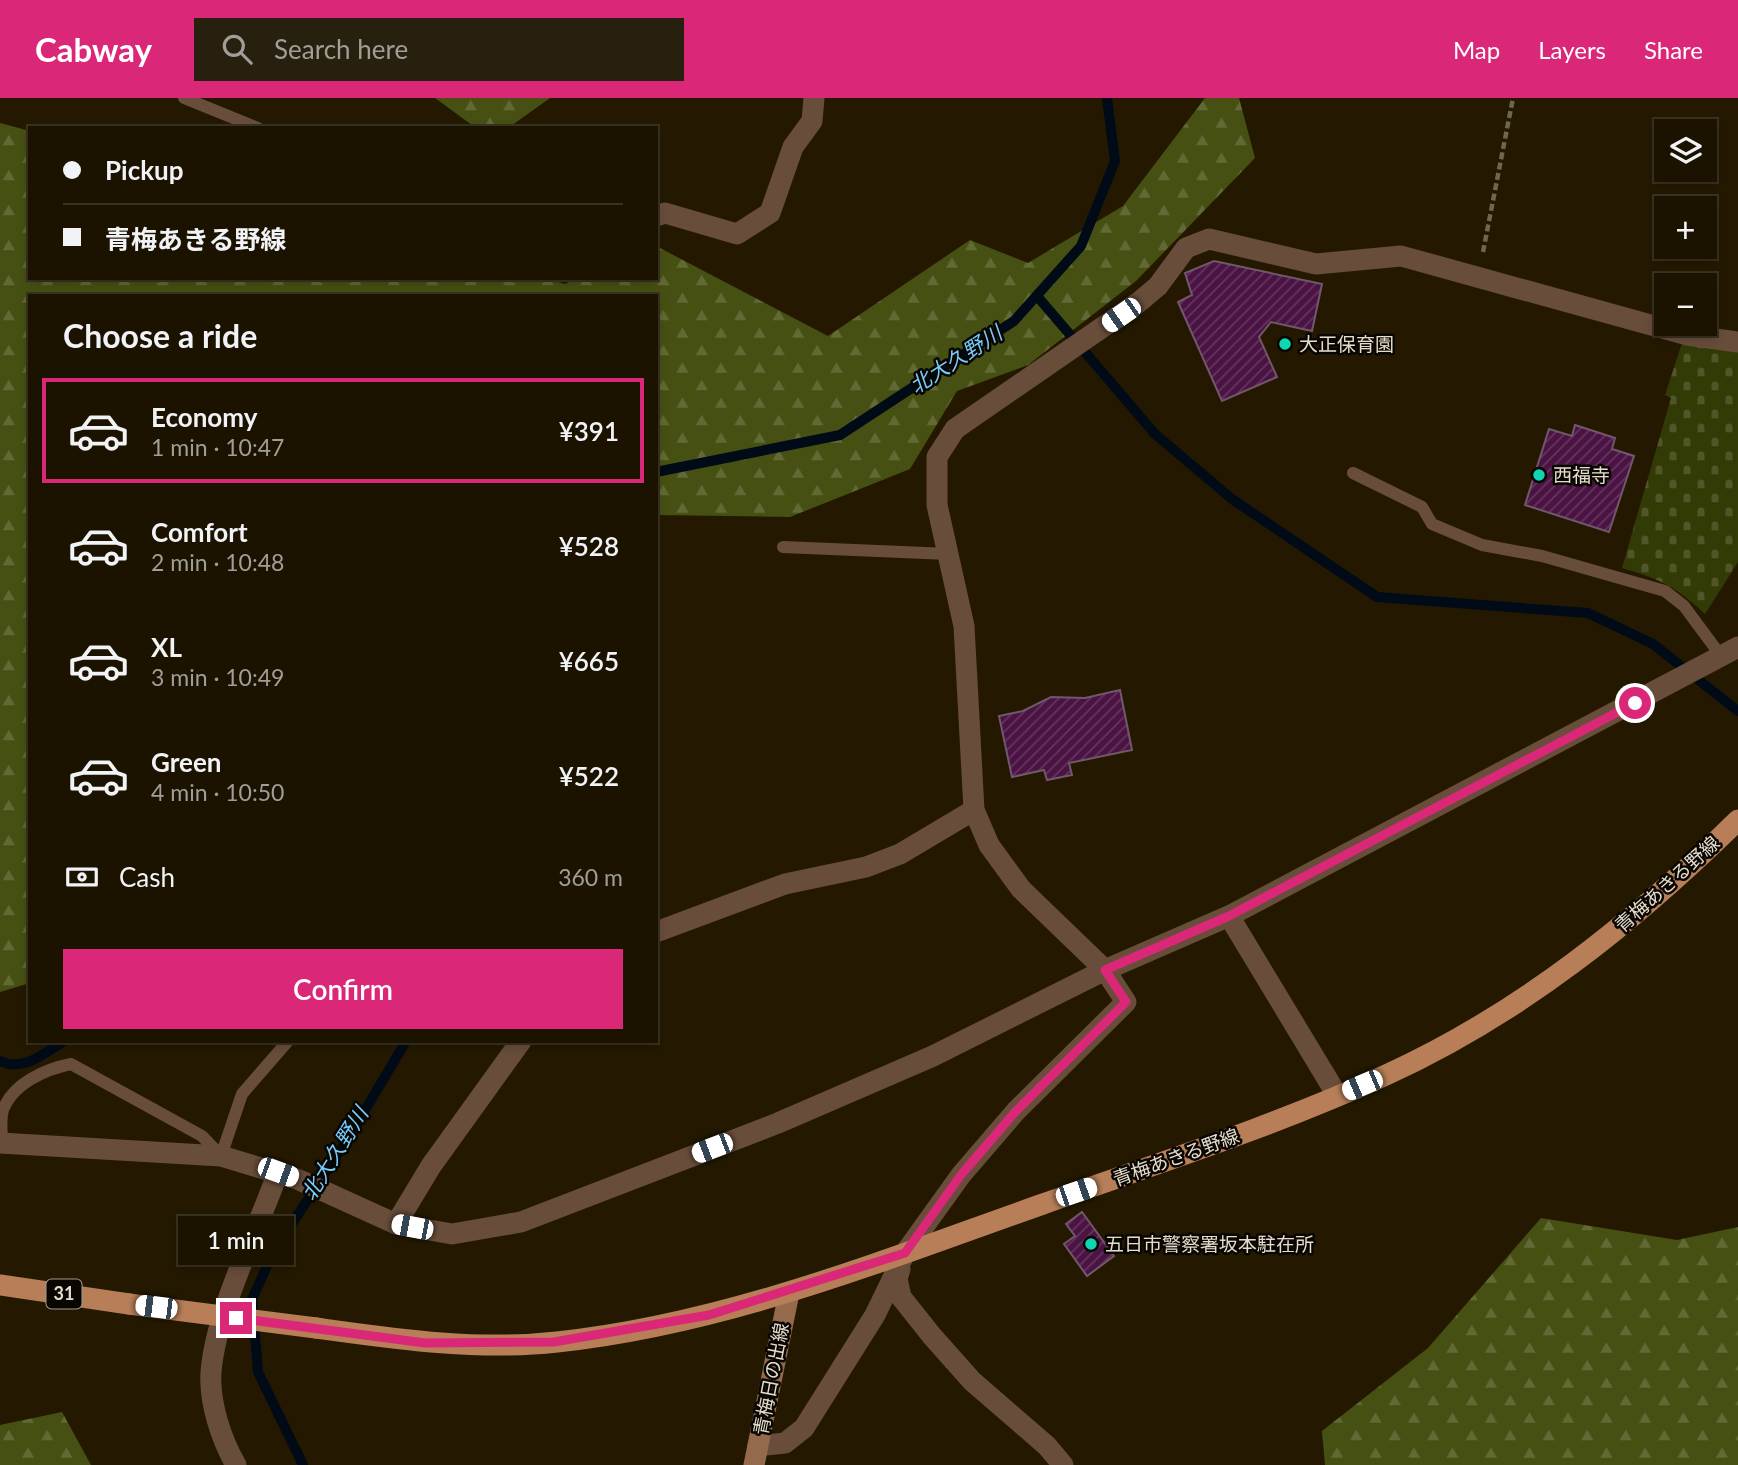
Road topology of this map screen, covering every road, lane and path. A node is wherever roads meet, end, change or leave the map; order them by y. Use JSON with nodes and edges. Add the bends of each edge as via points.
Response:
{"nodes":[{"id":1,"x":184,"y":98,"type":"edge"},
{"id":2,"x":814,"y":98,"type":"edge"},
{"id":3,"x":1513,"y":98,"type":"edge"},
{"id":4,"x":253,"y":126,"type":"edge"},
{"id":5,"x":658,"y":215,"type":"edge"},
{"id":6,"x":1478,"y":276,"type":"junction"},
{"id":7,"x":1738,"y":342,"type":"edge"},
{"id":8,"x":1353,"y":473,"type":"dead end"},
{"id":9,"x":783,"y":547,"type":"dead end"},
{"id":10,"x":949,"y":554,"type":"junction"},
{"id":11,"x":1729,"y":652,"type":"edge"},
{"id":12,"x":974,"y":810,"type":"junction"},
{"id":13,"x":1738,"y":820,"type":"edge"},
{"id":14,"x":1229,"y":916,"type":"junction"},
{"id":15,"x":658,"y":931,"type":"edge"},
{"id":16,"x":1105,"y":970,"type":"junction"},
{"id":17,"x":286,"y":1043,"type":"edge"},
{"id":18,"x":520,"y":1043,"type":"edge"},
{"id":19,"x":1337,"y":1096,"type":"junction"},
{"id":20,"x":1,"y":1143,"type":"edge"},
{"id":21,"x":221,"y":1156,"type":"junction"},
{"id":22,"x":287,"y":1175,"type":"junction"},
{"id":23,"x":396,"y":1224,"type":"junction"},
{"id":24,"x":905,"y":1253,"type":"junction"},
{"id":25,"x":0,"y":1285,"type":"edge"},
{"id":26,"x":789,"y":1293,"type":"junction"},
{"id":27,"x":756,"y":1456,"type":"edge"},
{"id":28,"x":236,"y":1465,"type":"edge"},
{"id":29,"x":1063,"y":1465,"type":"edge"}],
"edges":[{"from":1,"to":4,"type":"lane"},
{"from":2,"to":5,"type":"street","via":[[811,121],[793,147],[770,213],[737,234],[665,213]]},
{"from":3,"to":6,"type":"path"},
{"from":6,"to":7,"type":"street","via":[[1687,335]]},
{"from":6,"to":10,"type":"street","via":[[1401,256],[1316,264],[1209,239],[1186,247],[1158,286],[1139,302],[955,429],[937,457],[937,505]]},
{"from":8,"to":11,"type":"lane","via":[[1422,507],[1432,524],[1482,545],[1542,556],[1665,591]]},
{"from":9,"to":10,"type":"lane"},
{"from":10,"to":12,"type":"street","via":[[964,626]]},
{"from":11,"to":14,"type":"street"},
{"from":12,"to":15,"type":"street","via":[[900,854],[866,867],[785,884]]},
{"from":12,"to":16,"type":"street","via":[[989,845],[1021,889]]},
{"from":13,"to":19,"type":"main road","name":"青梅あきる野線","number":"31","via":[[1628,921],[1545,984],[1429,1054]]},
{"from":14,"to":16,"type":"street"},
{"from":14,"to":19,"type":"street"},
{"from":16,"to":23,"type":"street","via":[[914,1065],[521,1222],[452,1234]]},
{"from":16,"to":24,"type":"street","via":[[1126,1002],[1016,1111],[961,1175]]},
{"from":17,"to":21,"type":"lane","via":[[242,1094]]},
{"from":18,"to":23,"type":"street","via":[[431,1166]]},
{"from":19,"to":24,"type":"main road","name":"青梅あきる野線","number":"31"},
{"from":20,"to":21,"type":"street"},
{"from":20,"to":21,"type":"lane","via":[[3,1109],[16,1092],[32,1078],[71,1064],[202,1136]]},
{"from":21,"to":22,"type":"street"},
{"from":22,"to":23,"type":"street"},
{"from":22,"to":28,"type":"street","via":[[233,1290],[211,1373],[220,1429]]},
{"from":24,"to":26,"type":"main road","name":"青梅あきる野線","number":"31"},
{"from":24,"to":27,"type":"street","via":[[876,1315],[804,1428]]},
{"from":24,"to":29,"type":"street","via":[[897,1279],[901,1297],[972,1381]]},
{"from":25,"to":26,"type":"main road","name":"青梅あきる野線","number":"31","bridge":true,"via":[[425,1343],[554,1342],[675,1323]]},
{"from":26,"to":27,"type":"main road","name":"青梅日の出線"}]}
